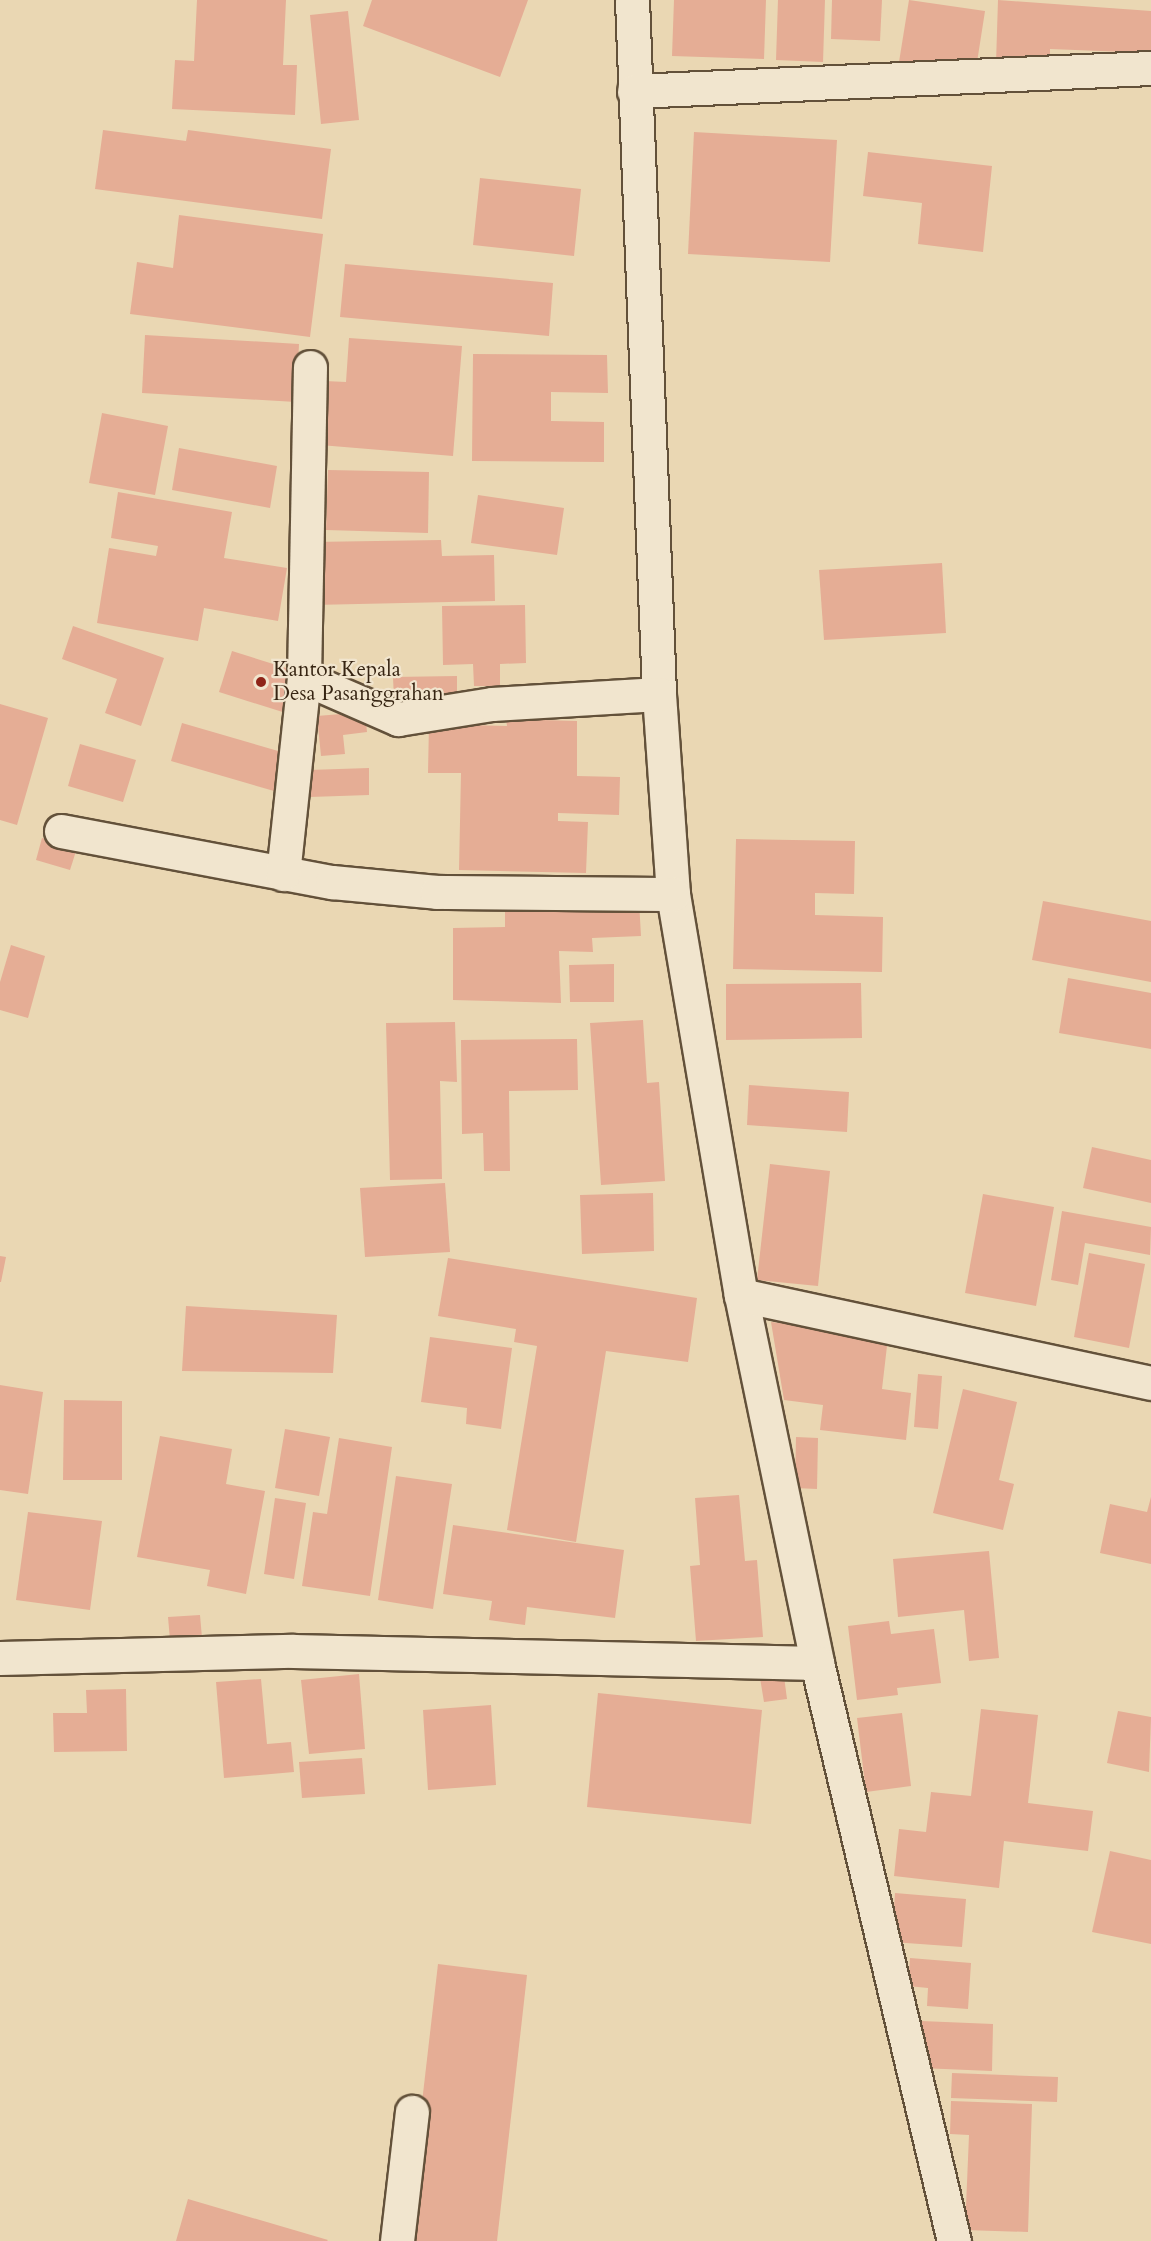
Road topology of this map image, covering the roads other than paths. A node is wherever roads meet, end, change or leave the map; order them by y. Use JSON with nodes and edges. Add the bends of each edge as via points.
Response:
{"nodes":[{"id":1,"x":632,"y":0,"type":"edge"},
{"id":2,"x":1151,"y":68,"type":"edge"},
{"id":3,"x":634,"y":91,"type":"junction"},
{"id":4,"x":310,"y":367,"type":"dead end"},
{"id":5,"x":304,"y":678,"type":"junction"},
{"id":6,"x":659,"y":694,"type":"junction"},
{"id":7,"x":61,"y":831,"type":"dead end"},
{"id":8,"x":283,"y":874,"type":"junction"},
{"id":9,"x":674,"y":894,"type":"junction"},
{"id":10,"x":741,"y":1295,"type":"junction"},
{"id":11,"x":1151,"y":1383,"type":"edge"},
{"id":12,"x":0,"y":1658,"type":"edge"},
{"id":13,"x":817,"y":1663,"type":"junction"},
{"id":14,"x":412,"y":2112,"type":"dead end"},
{"id":15,"x":397,"y":2241,"type":"edge"},
{"id":16,"x":954,"y":2241,"type":"edge"}],
"edges":[{"from":1,"to":3,"type":"street"},
{"from":2,"to":3,"type":"street"},
{"from":3,"to":6,"type":"street"},
{"from":4,"to":5,"type":"street"},
{"from":5,"to":6,"type":"street","via":[[398,719],[492,704]]},
{"from":5,"to":8,"type":"street"},
{"from":6,"to":9,"type":"street"},
{"from":7,"to":8,"type":"street"},
{"from":8,"to":9,"type":"street","via":[[437,892]]},
{"from":9,"to":10,"type":"street"},
{"from":10,"to":11,"type":"street"},
{"from":10,"to":13,"type":"street"},
{"from":12,"to":13,"type":"street","via":[[293,1651]]},
{"from":13,"to":16,"type":"street"},
{"from":14,"to":15,"type":"street"}]}
